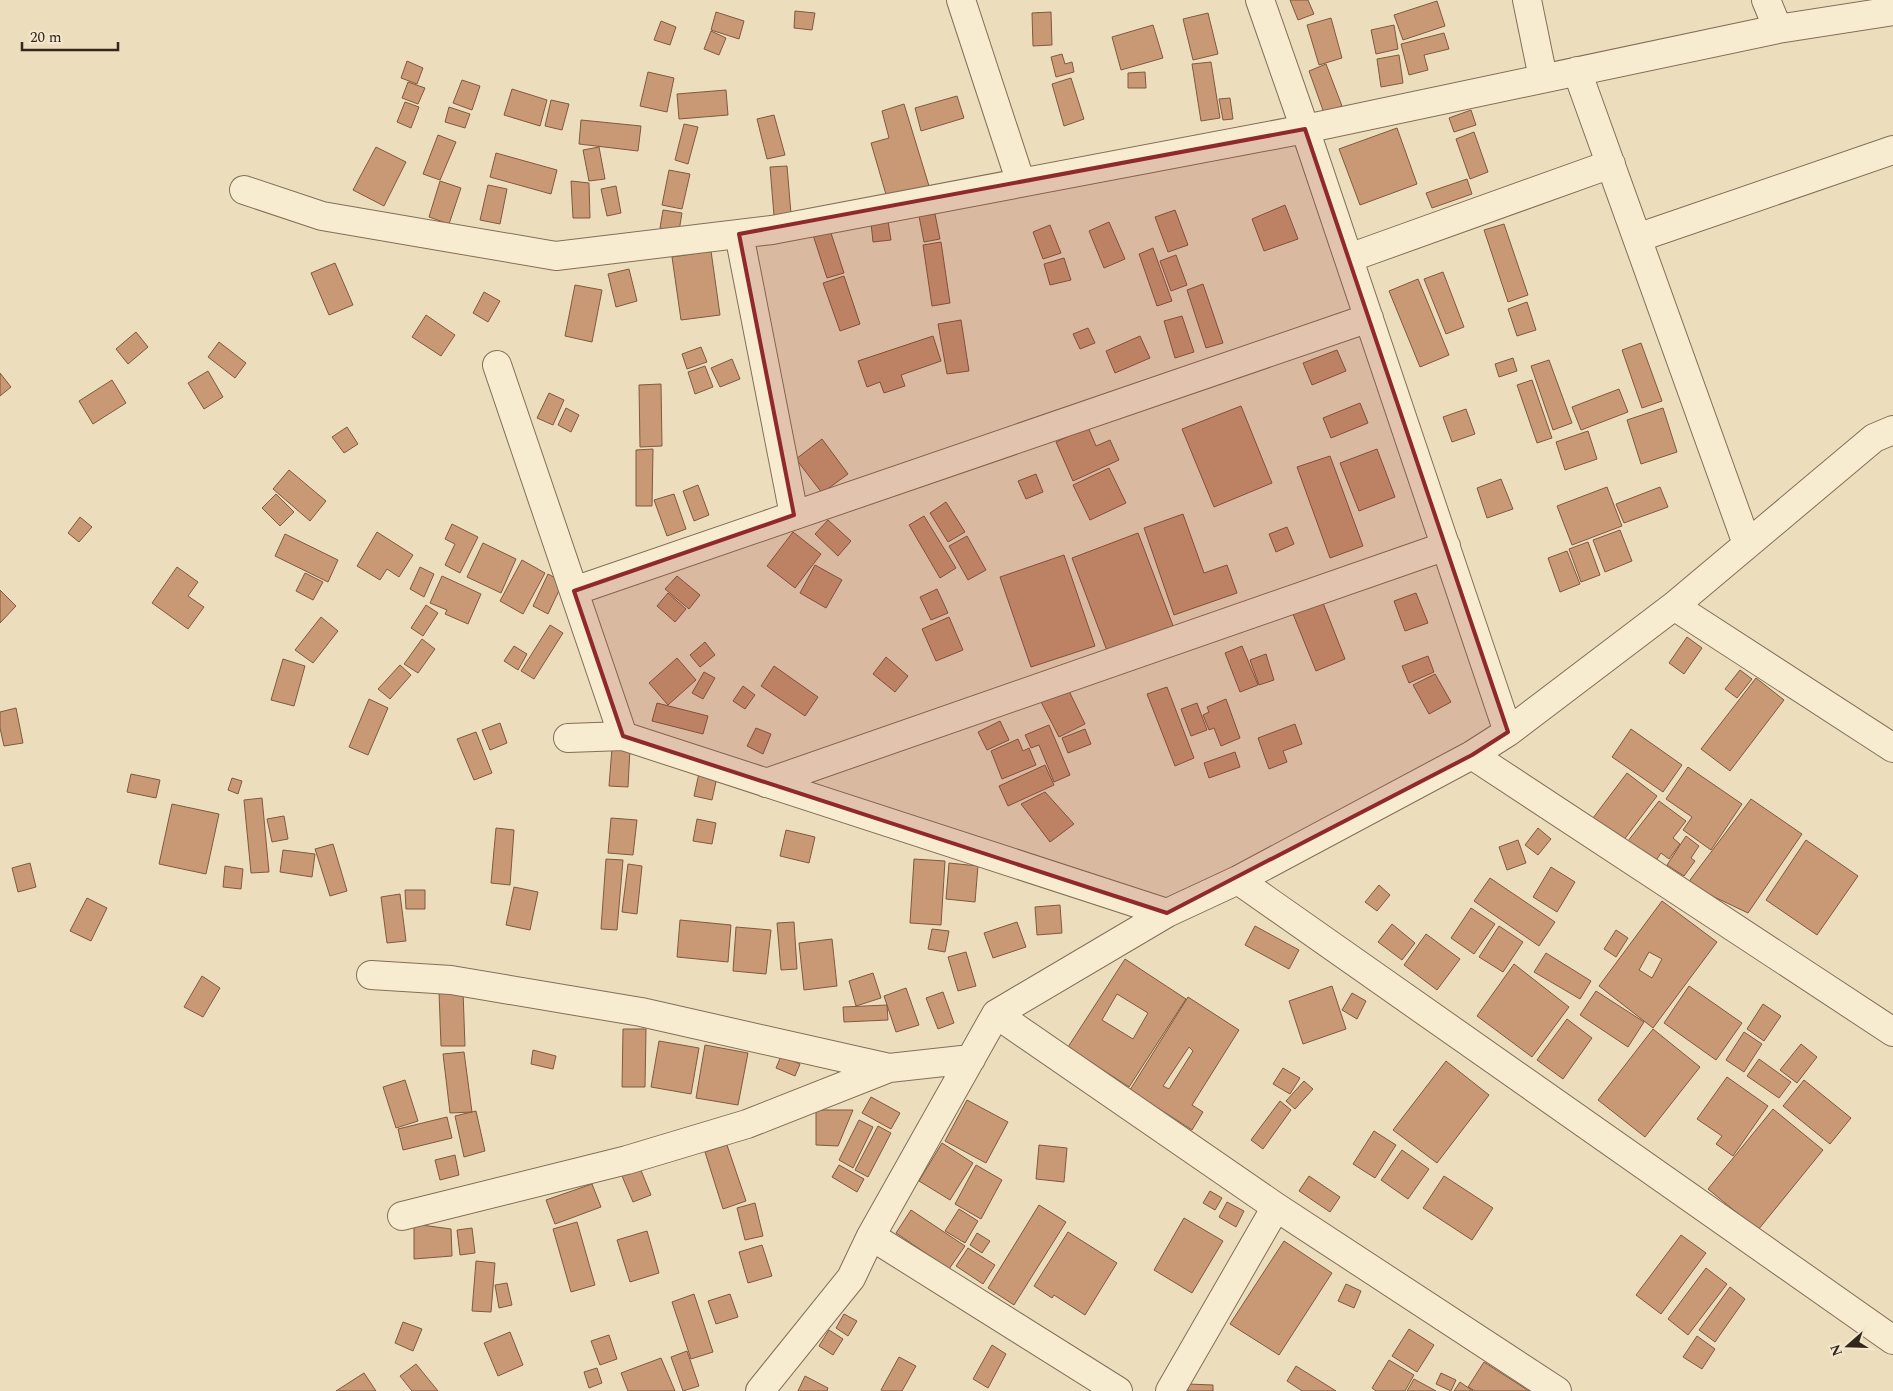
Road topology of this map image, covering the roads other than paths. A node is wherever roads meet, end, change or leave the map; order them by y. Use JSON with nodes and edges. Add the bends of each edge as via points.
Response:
{"nodes":[{"id":1,"x":961,"y":0,"type":"edge"},
{"id":2,"x":1260,"y":0,"type":"edge"},
{"id":3,"x":1527,"y":0,"type":"edge"},
{"id":4,"x":1766,"y":0,"type":"edge"},
{"id":5,"x":1893,"y":11,"type":"edge"},
{"id":6,"x":1778,"y":29,"type":"junction"},
{"id":7,"x":1577,"y":71,"type":"junction"},
{"id":8,"x":1543,"y":78,"type":"junction"},
{"id":9,"x":1305,"y":129,"type":"junction"},
{"id":10,"x":1893,"y":150,"type":"edge"},
{"id":11,"x":1611,"y":164,"type":"junction"},
{"id":12,"x":1021,"y":183,"type":"junction"},
{"id":13,"x":244,"y":190,"type":"dead end"},
{"id":14,"x":739,"y":234,"type":"junction"},
{"id":15,"x":1637,"y":238,"type":"junction"},
{"id":16,"x":1349,"y":258,"type":"junction"},
{"id":17,"x":1369,"y":318,"type":"junction"},
{"id":18,"x":497,"y":365,"type":"dead end"},
{"id":19,"x":1887,"y":439,"type":"edge"},
{"id":20,"x":794,"y":515,"type":"junction"},
{"id":21,"x":1747,"y":544,"type":"junction"},
{"id":22,"x":1446,"y":546,"type":"junction"},
{"id":23,"x":574,"y":591,"type":"junction"},
{"id":24,"x":1674,"y":606,"type":"junction"},
{"id":25,"x":1508,"y":732,"type":"junction"},
{"id":26,"x":623,"y":736,"type":"junction"},
{"id":27,"x":568,"y":738,"type":"dead end"},
{"id":28,"x":1893,"y":748,"type":"edge"},
{"id":29,"x":1472,"y":755,"type":"junction"},
{"id":30,"x":766,"y":783,"type":"junction"},
{"id":31,"x":1238,"y":880,"type":"junction"},
{"id":32,"x":1167,"y":914,"type":"junction"},
{"id":33,"x":371,"y":975,"type":"dead end"},
{"id":34,"x":996,"y":1014,"type":"junction"},
{"id":35,"x":1893,"y":1032,"type":"edge"},
{"id":36,"x":971,"y":1059,"type":"junction"},
{"id":37,"x":889,"y":1068,"type":"junction"},
{"id":38,"x":1276,"y":1207,"type":"junction"},
{"id":39,"x":402,"y":1216,"type":"dead end"},
{"id":40,"x":871,"y":1236,"type":"junction"},
{"id":41,"x":1893,"y":1340,"type":"edge"},
{"id":42,"x":760,"y":1391,"type":"edge"},
{"id":43,"x":1118,"y":1391,"type":"edge"},
{"id":44,"x":1170,"y":1391,"type":"edge"},
{"id":45,"x":1557,"y":1391,"type":"edge"}],
"edges":[{"from":1,"to":12,"type":"street"},
{"from":2,"to":9,"type":"street"},
{"from":3,"to":8,"type":"street"},
{"from":4,"to":6,"type":"street"},
{"from":5,"to":6,"type":"street"},
{"from":6,"to":7,"type":"street"},
{"from":7,"to":8,"type":"street"},
{"from":7,"to":11,"type":"street"},
{"from":8,"to":9,"type":"street"},
{"from":9,"to":12,"type":"street"},
{"from":9,"to":16,"type":"street"},
{"from":10,"to":15,"type":"street"},
{"from":11,"to":15,"type":"street"},
{"from":11,"to":16,"type":"street"},
{"from":12,"to":14,"type":"street"},
{"from":13,"to":14,"type":"street","via":[[322,216],[556,256]]},
{"from":14,"to":20,"type":"street"},
{"from":15,"to":21,"type":"street"},
{"from":16,"to":17,"type":"street"},
{"from":17,"to":20,"type":"street"},
{"from":17,"to":22,"type":"street"},
{"from":18,"to":23,"type":"street"},
{"from":19,"to":21,"type":"street"},
{"from":20,"to":23,"type":"street"},
{"from":21,"to":24,"type":"street"},
{"from":22,"to":25,"type":"street"},
{"from":22,"to":30,"type":"street"},
{"from":23,"to":26,"type":"street"},
{"from":24,"to":25,"type":"street"},
{"from":24,"to":28,"type":"street"},
{"from":25,"to":29,"type":"street"},
{"from":26,"to":27,"type":"street"},
{"from":26,"to":30,"type":"street"},
{"from":29,"to":31,"type":"street"},
{"from":29,"to":35,"type":"street"},
{"from":30,"to":32,"type":"street"},
{"from":31,"to":32,"type":"street"},
{"from":31,"to":41,"type":"street"},
{"from":32,"to":34,"type":"street"},
{"from":33,"to":37,"type":"street","via":[[451,980],[641,1012]]},
{"from":34,"to":36,"type":"street"},
{"from":34,"to":38,"type":"street"},
{"from":36,"to":37,"type":"street"},
{"from":36,"to":40,"type":"street"},
{"from":37,"to":39,"type":"street","via":[[728,1129],[627,1160]]},
{"from":38,"to":44,"type":"street"},
{"from":38,"to":45,"type":"street"},
{"from":40,"to":42,"type":"street","via":[[851,1278]]},
{"from":40,"to":43,"type":"street"}]}
